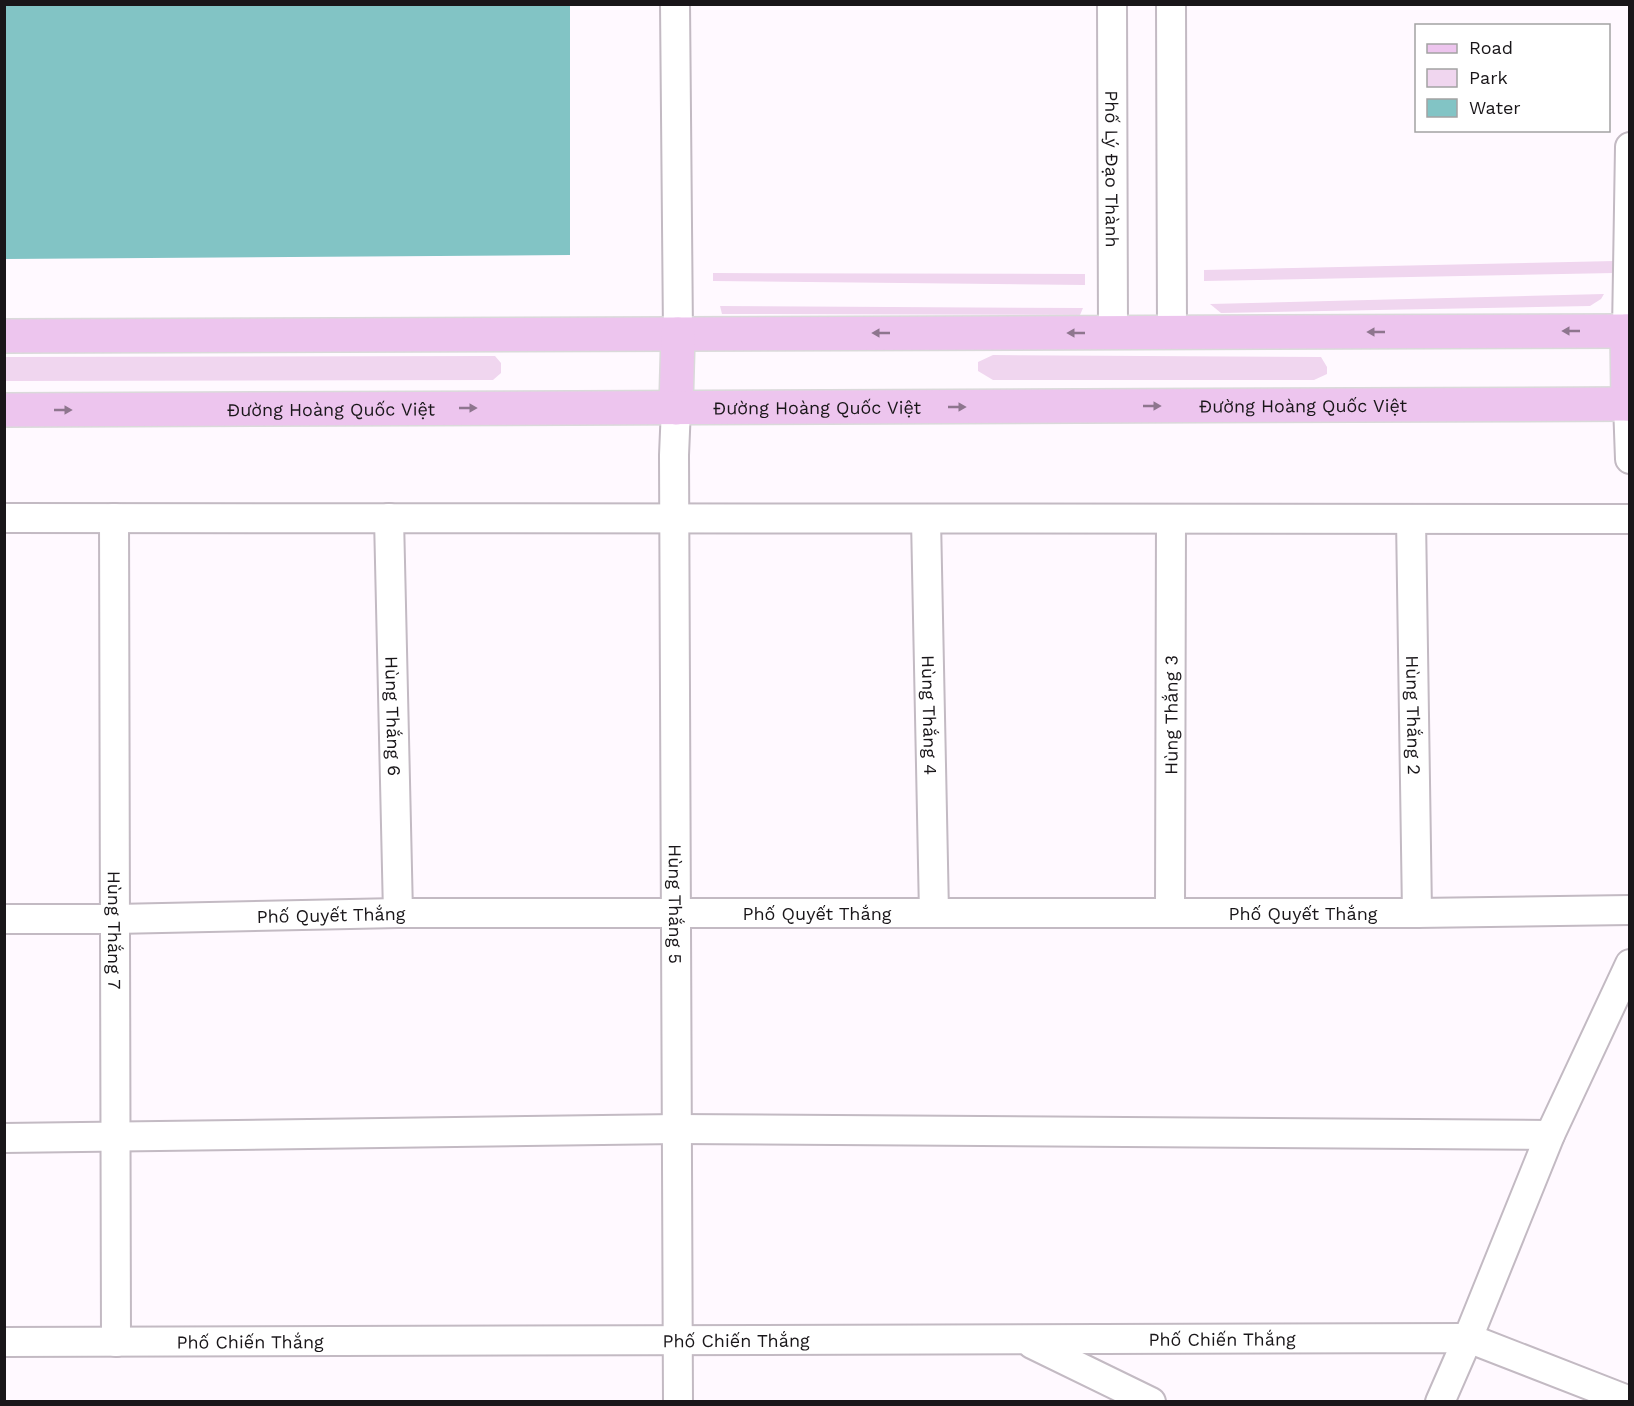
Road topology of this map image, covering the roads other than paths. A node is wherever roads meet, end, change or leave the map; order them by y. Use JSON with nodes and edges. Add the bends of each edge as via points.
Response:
{"nodes":[{"id":1,"x":675,"y":4,"type":"edge"},
{"id":2,"x":1112,"y":4,"type":"edge"},
{"id":3,"x":1171,"y":4,"type":"edge"},
{"id":4,"x":1629,"y":147,"type":"edge"},
{"id":5,"x":1628,"y":331,"type":"edge"},
{"id":6,"x":1172,"y":332,"type":"junction"},
{"id":7,"x":1113,"y":333,"type":"junction"},
{"id":8,"x":678,"y":334,"type":"junction"},
{"id":9,"x":4,"y":336,"type":"edge"},
{"id":10,"x":1629,"y":404,"type":"edge"},
{"id":11,"x":676,"y":408,"type":"junction"},
{"id":12,"x":4,"y":410,"type":"edge"},
{"id":13,"x":1629,"y":459,"type":"edge"},
{"id":14,"x":4,"y":518,"type":"edge"},
{"id":15,"x":114,"y":518,"type":"junction"},
{"id":16,"x":389,"y":518,"type":"junction"},
{"id":17,"x":675,"y":518,"type":"junction"},
{"id":18,"x":926,"y":519,"type":"junction"},
{"id":19,"x":1171,"y":519,"type":"junction"},
{"id":20,"x":1412,"y":519,"type":"junction"},
{"id":21,"x":1629,"y":519,"type":"edge"},
{"id":22,"x":1629,"y":910,"type":"edge"},
{"id":23,"x":1170,"y":912,"type":"junction"},
{"id":24,"x":934,"y":913,"type":"junction"},
{"id":25,"x":1417,"y":913,"type":"junction"},
{"id":26,"x":398,"y":914,"type":"junction"},
{"id":27,"x":677,"y":914,"type":"junction"},
{"id":28,"x":4,"y":919,"type":"edge"},
{"id":29,"x":115,"y":919,"type":"junction"},
{"id":30,"x":1629,"y":964,"type":"edge"},
{"id":31,"x":677,"y":1129,"type":"junction"},
{"id":32,"x":1550,"y":1135,"type":"junction"},
{"id":33,"x":115,"y":1137,"type":"junction"},
{"id":34,"x":4,"y":1138,"type":"edge"},
{"id":35,"x":1468,"y":1338,"type":"junction"},
{"id":36,"x":1025,"y":1340,"type":"junction"},
{"id":37,"x":678,"y":1341,"type":"junction"},
{"id":38,"x":4,"y":1342,"type":"edge"},
{"id":39,"x":116,"y":1342,"type":"junction"},
{"id":40,"x":678,"y":1401,"type":"edge"},
{"id":41,"x":1151,"y":1401,"type":"edge"},
{"id":42,"x":1440,"y":1401,"type":"edge"},
{"id":43,"x":1629,"y":1401,"type":"edge"}],
"edges":[{"from":1,"to":8,"type":"street"},
{"from":2,"to":7,"type":"street","name":"Phố Lý Đạo Thành"},
{"from":3,"to":6,"type":"street"},
{"from":4,"to":5,"type":"street"},
{"from":5,"to":6,"type":"main road","one_way":true},
{"from":5,"to":10,"type":"main road"},
{"from":6,"to":7,"type":"main road"},
{"from":7,"to":8,"type":"main road","one_way":true},
{"from":8,"to":9,"type":"main road"},
{"from":8,"to":11,"type":"main road"},
{"from":11,"to":10,"type":"main road","name":"Đường Hoàng Quốc Việt","one_way":true},
{"from":10,"to":13,"type":"street"},
{"from":12,"to":11,"type":"main road","name":"Đường Hoàng Quốc Việt","one_way":true},
{"from":11,"to":17,"type":"street","name":"Hùng Thắng 5"},
{"from":14,"to":15,"type":"street"},
{"from":15,"to":16,"type":"street"},
{"from":15,"to":29,"type":"street","name":"Hùng Thắng 7"},
{"from":16,"to":17,"type":"street"},
{"from":16,"to":26,"type":"street","name":"Hùng Thắng 6"},
{"from":17,"to":18,"type":"street"},
{"from":17,"to":27,"type":"street","name":"Hùng Thắng 5"},
{"from":18,"to":19,"type":"street"},
{"from":18,"to":24,"type":"street","name":"Hùng Thắng 4"},
{"from":19,"to":20,"type":"street"},
{"from":19,"to":23,"type":"street","name":"Hùng Thắng 3"},
{"from":20,"to":21,"type":"street"},
{"from":20,"to":25,"type":"street","name":"Hùng Thắng 2"},
{"from":22,"to":25,"type":"street","name":"Phố Quyết Thắng"},
{"from":23,"to":24,"type":"street","name":"Phố Quyết Thắng"},
{"from":23,"to":25,"type":"street","name":"Phố Quyết Thắng"},
{"from":24,"to":27,"type":"street","name":"Phố Quyết Thắng"},
{"from":26,"to":27,"type":"street","name":"Phố Quyết Thắng"},
{"from":26,"to":29,"type":"street","name":"Phố Quyết Thắng"},
{"from":27,"to":31,"type":"street","name":"Hùng Thắng 5"},
{"from":28,"to":29,"type":"street","name":"Phố Quyết Thắng"},
{"from":29,"to":33,"type":"street","name":"Hùng Thắng 7"},
{"from":30,"to":32,"type":"street"},
{"from":31,"to":32,"type":"street"},
{"from":31,"to":33,"type":"street"},
{"from":31,"to":37,"type":"street","name":"Hùng Thắng 5"},
{"from":32,"to":35,"type":"street"},
{"from":33,"to":34,"type":"street"},
{"from":33,"to":39,"type":"street","name":"Hùng Thắng 7"},
{"from":35,"to":36,"type":"street","name":"Phố Chiến Thắng"},
{"from":35,"to":42,"type":"street"},
{"from":35,"to":43,"type":"street"},
{"from":36,"to":37,"type":"street","name":"Phố Chiến Thắng"},
{"from":36,"to":41,"type":"street"},
{"from":37,"to":39,"type":"street","name":"Phố Chiến Thắng"},
{"from":37,"to":40,"type":"street","name":"Hùng Thắng 5"},
{"from":38,"to":39,"type":"street","name":"Phố Chiến Thắng"}]}
